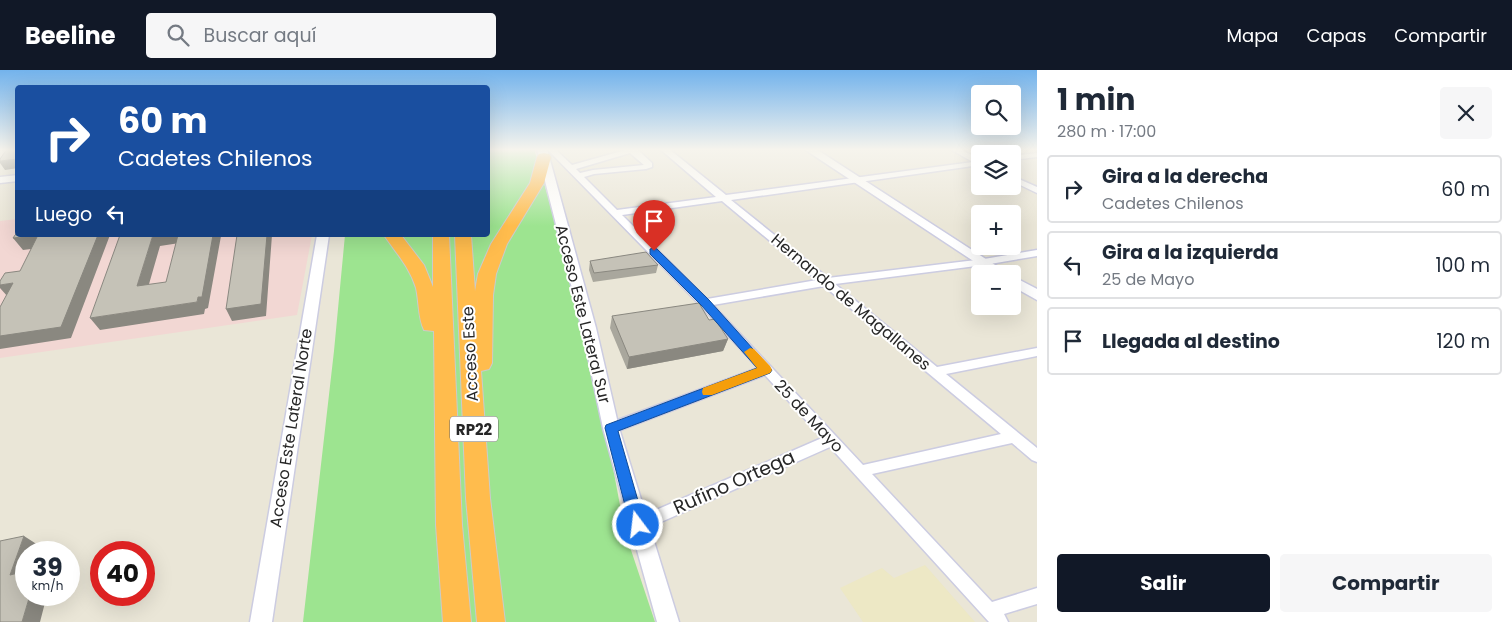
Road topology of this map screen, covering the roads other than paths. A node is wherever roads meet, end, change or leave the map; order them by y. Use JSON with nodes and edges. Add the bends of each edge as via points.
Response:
{"nodes":[{"id":1,"x":539,"y":175,"type":"edge"},
{"id":2,"x":552,"y":175,"type":"edge"},
{"id":3,"x":583,"y":175,"type":"edge"},
{"id":4,"x":696,"y":175,"type":"edge"},
{"id":5,"x":848,"y":175,"type":"edge"},
{"id":6,"x":900,"y":175,"type":"edge"},
{"id":7,"x":579,"y":176,"type":"joint"},
{"id":8,"x":15,"y":178,"type":"edge"},
{"id":9,"x":0,"y":180,"type":"edge"},
{"id":10,"x":858,"y":181,"type":"junction"},
{"id":11,"x":1021,"y":182,"type":"edge"},
{"id":12,"x":1037,"y":190,"type":"edge"},
{"id":13,"x":723,"y":197,"type":"junction"},
{"id":14,"x":616,"y":213,"type":"junction"},
{"id":15,"x":323,"y":237,"type":"edge"},
{"id":16,"x":394,"y":237,"type":"edge"},
{"id":17,"x":441,"y":237,"type":"edge"},
{"id":18,"x":464,"y":237,"type":"edge"},
{"id":19,"x":1037,"y":253,"type":"edge"},
{"id":20,"x":984,"y":262,"type":"junction"},
{"id":21,"x":989,"y":265,"type":"edge"},
{"id":22,"x":826,"y":282,"type":"junction"},
{"id":23,"x":1021,"y":285,"type":"edge"},
{"id":24,"x":1037,"y":295,"type":"edge"},
{"id":25,"x":705,"y":303,"type":"junction"},
{"id":26,"x":1037,"y":352,"type":"edge"},
{"id":27,"x":766,"y":370,"type":"junction"},
{"id":28,"x":936,"y":372,"type":"junction"},
{"id":29,"x":611,"y":428,"type":"junction"},
{"id":30,"x":1014,"y":437,"type":"junction"},
{"id":31,"x":831,"y":440,"type":"junction"},
{"id":32,"x":1037,"y":456,"type":"edge"},
{"id":33,"x":861,"y":471,"type":"junction"},
{"id":34,"x":478,"y":498,"type":"junction"},
{"id":35,"x":638,"y":525,"type":"junction"},
{"id":36,"x":450,"y":526,"type":"junction"},
{"id":37,"x":485,"y":568,"type":"junction"},
{"id":38,"x":1037,"y":596,"type":"edge"},
{"id":39,"x":455,"y":616,"type":"edge"},
{"id":40,"x":995,"y":616,"type":"edge"},
{"id":41,"x":261,"y":622,"type":"edge"},
{"id":42,"x":491,"y":622,"type":"edge"},
{"id":43,"x":502,"y":622,"type":"edge"},
{"id":44,"x":668,"y":622,"type":"edge"}],
"edges":[{"from":1,"to":34,"type":"highway","via":[[492,258],[485,284]]},
{"from":2,"to":29,"type":"street","name":"Acceso Este Lateral Sur"},
{"from":3,"to":7,"type":"street"},
{"from":4,"to":13,"type":"street","name":"Hernando de Magallanes"},
{"from":5,"to":10,"type":"street"},
{"from":6,"to":10,"type":"street"},
{"from":7,"to":14,"type":"street","name":"25 de Mayo"},
{"from":8,"to":9,"type":"street"},
{"from":10,"to":13,"type":"street"},
{"from":10,"to":20,"type":"street"},
{"from":11,"to":12,"type":"street"},
{"from":13,"to":14,"type":"street"},
{"from":13,"to":22,"type":"street","name":"Hernando de Magallanes"},
{"from":14,"to":25,"type":"street","name":"25 de Mayo"},
{"from":15,"to":41,"type":"street","name":"Acceso Este Lateral Norte"},
{"from":16,"to":36,"type":"highway","via":[[417,268],[430,303],[434,420]]},
{"from":17,"to":36,"type":"highway","name":"Acceso Este","number":"RP22"},
{"from":18,"to":34,"type":"highway","name":"Acceso Este","number":"RP22"},
{"from":19,"to":20,"type":"street"},
{"from":20,"to":21,"type":"street"},
{"from":20,"to":22,"type":"street"},
{"from":22,"to":25,"type":"street"},
{"from":22,"to":28,"type":"street","name":"Hernando de Magallanes"},
{"from":23,"to":24,"type":"street"},
{"from":25,"to":27,"type":"street","name":"25 de Mayo"},
{"from":26,"to":28,"type":"street"},
{"from":27,"to":29,"type":"street"},
{"from":27,"to":31,"type":"street","name":"25 de Mayo"},
{"from":28,"to":30,"type":"street","name":"Hernando de Magallanes"},
{"from":29,"to":35,"type":"street","name":"Acceso Este Lateral Sur"},
{"from":30,"to":32,"type":"street","name":"Hernando de Magallanes"},
{"from":30,"to":33,"type":"street"},
{"from":31,"to":33,"type":"street","name":"25 de Mayo"},
{"from":31,"to":35,"type":"street","name":"Rufino Ortega"},
{"from":33,"to":40,"type":"street","name":"25 de Mayo"},
{"from":34,"to":37,"type":"highway","name":"Acceso Este","number":"RP22"},
{"from":35,"to":44,"type":"street","name":"Acceso Este Lateral Sur"},
{"from":36,"to":39,"type":"highway","name":"Acceso Este","number":"RP22"},
{"from":37,"to":42,"type":"highway","name":"Acceso Este","number":"RP22"},
{"from":37,"to":43,"type":"highway"},
{"from":38,"to":40,"type":"street"}]}
